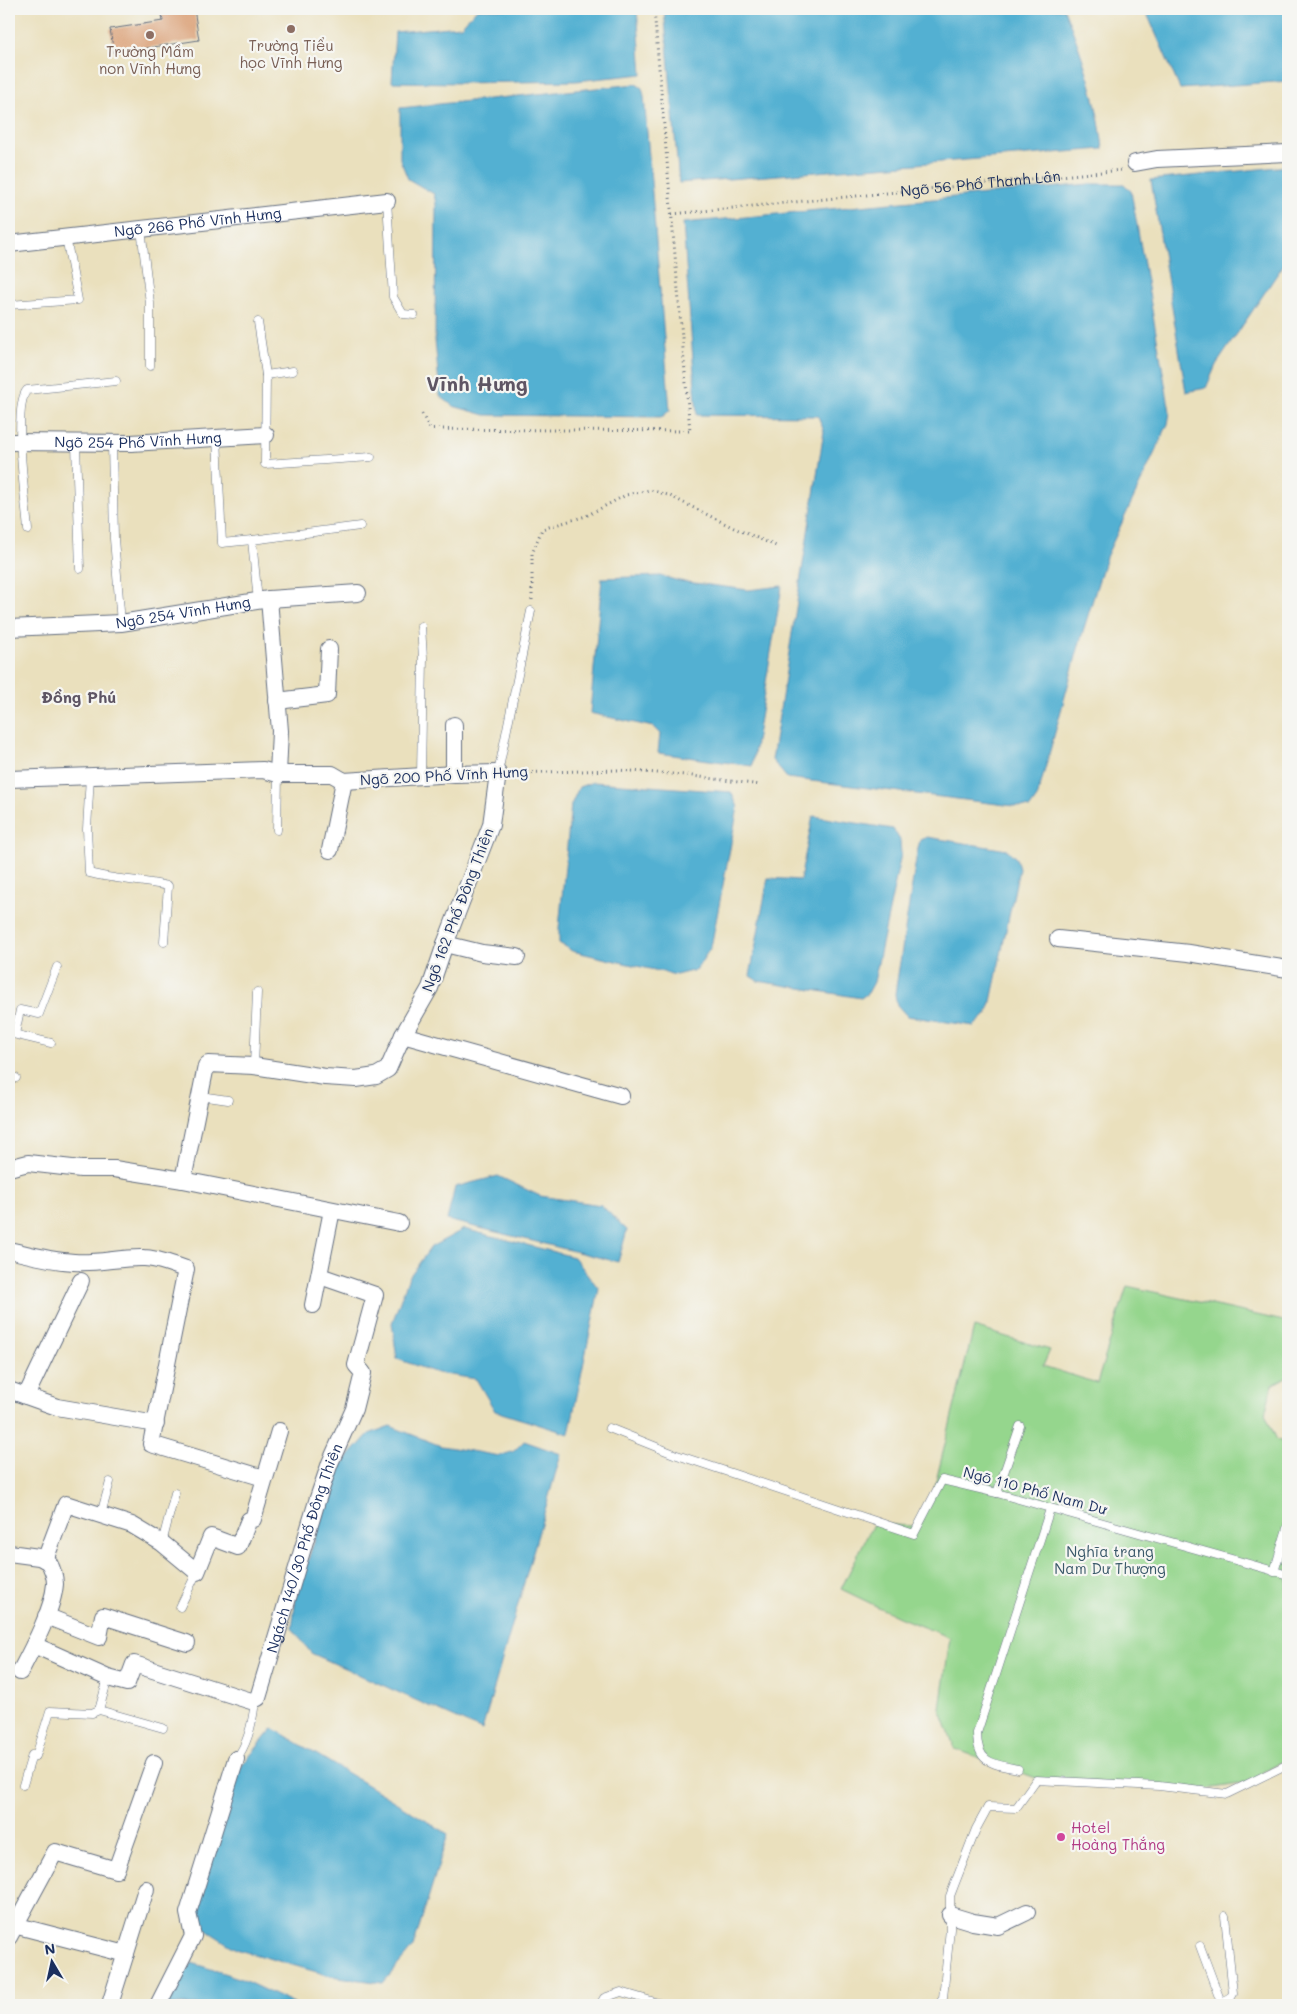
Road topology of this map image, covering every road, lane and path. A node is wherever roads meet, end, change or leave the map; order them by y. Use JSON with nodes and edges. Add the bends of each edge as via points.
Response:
{"nodes":[{"id":1,"x":654,"y":9,"type":"edge"},
{"id":2,"x":1288,"y":153,"type":"edge"},
{"id":3,"x":1136,"y":163,"type":"joint"},
{"id":4,"x":386,"y":201,"type":"joint"},
{"id":5,"x":672,"y":214,"type":"junction"},
{"id":6,"x":141,"y":229,"type":"junction"},
{"id":7,"x":66,"y":237,"type":"junction"},
{"id":8,"x":9,"y":244,"type":"edge"},
{"id":9,"x":9,"y":304,"type":"edge"},
{"id":10,"x":414,"y":315,"type":"dead end"},
{"id":11,"x":258,"y":322,"type":"dead end"},
{"id":12,"x":150,"y":366,"type":"dead end"},
{"id":13,"x":293,"y":371,"type":"dead end"},
{"id":14,"x":266,"y":375,"type":"junction"},
{"id":15,"x":116,"y":381,"type":"dead end"},
{"id":16,"x":422,"y":414,"type":"dead end"},
{"id":17,"x":266,"y":435,"type":"junction"},
{"id":18,"x":217,"y":438,"type":"junction"},
{"id":19,"x":15,"y":442,"type":"edge"},
{"id":20,"x":76,"y":444,"type":"junction"},
{"id":21,"x":112,"y":444,"type":"junction"},
{"id":22,"x":371,"y":456,"type":"dead end"},
{"id":23,"x":360,"y":526,"type":"dead end"},
{"id":24,"x":28,"y":530,"type":"dead end"},
{"id":25,"x":252,"y":540,"type":"junction"},
{"id":26,"x":776,"y":546,"type":"dead end"},
{"id":27,"x":80,"y":569,"type":"dead end"},
{"id":28,"x":358,"y":593,"type":"dead end"},
{"id":29,"x":264,"y":600,"type":"junction"},
{"id":30,"x":531,"y":611,"type":"joint"},
{"id":31,"x":121,"y":623,"type":"junction"},
{"id":32,"x":422,"y":626,"type":"dead end"},
{"id":33,"x":9,"y":628,"type":"edge"},
{"id":34,"x":329,"y":648,"type":"dead end"},
{"id":35,"x":277,"y":701,"type":"junction"},
{"id":36,"x":454,"y":725,"type":"dead end"},
{"id":37,"x":498,"y":773,"type":"junction"},
{"id":38,"x":278,"y":774,"type":"junction"},
{"id":39,"x":454,"y":774,"type":"junction"},
{"id":40,"x":90,"y":776,"type":"junction"},
{"id":41,"x":421,"y":776,"type":"junction"},
{"id":42,"x":9,"y":779,"type":"edge"},
{"id":43,"x":344,"y":781,"type":"junction"},
{"id":44,"x":761,"y":786,"type":"dead end"},
{"id":45,"x":277,"y":830,"type":"dead end"},
{"id":46,"x":330,"y":850,"type":"dead end"},
{"id":47,"x":1058,"y":939,"type":"dead end"},
{"id":48,"x":164,"y":942,"type":"dead end"},
{"id":49,"x":444,"y":944,"type":"junction"},
{"id":50,"x":517,"y":957,"type":"dead end"},
{"id":51,"x":57,"y":967,"type":"dead end"},
{"id":52,"x":1288,"y":969,"type":"edge"},
{"id":53,"x":257,"y":992,"type":"dead end"},
{"id":54,"x":12,"y":1034,"type":"edge"},
{"id":55,"x":402,"y":1035,"type":"junction"},
{"id":56,"x":50,"y":1043,"type":"dead end"},
{"id":57,"x":254,"y":1066,"type":"junction"},
{"id":58,"x":200,"y":1096,"type":"junction"},
{"id":59,"x":621,"y":1096,"type":"dead end"},
{"id":60,"x":228,"y":1100,"type":"dead end"},
{"id":61,"x":9,"y":1168,"type":"edge"},
{"id":62,"x":183,"y":1180,"type":"junction"},
{"id":63,"x":332,"y":1210,"type":"junction"},
{"id":64,"x":398,"y":1224,"type":"dead end"},
{"id":65,"x":9,"y":1250,"type":"edge"},
{"id":66,"x":320,"y":1276,"type":"junction"},
{"id":67,"x":81,"y":1281,"type":"dead end"},
{"id":68,"x":313,"y":1305,"type":"dead end"},
{"id":69,"x":9,"y":1390,"type":"edge"},
{"id":70,"x":26,"y":1396,"type":"junction"},
{"id":71,"x":156,"y":1424,"type":"junction"},
{"id":72,"x":1020,"y":1426,"type":"dead end"},
{"id":73,"x":609,"y":1428,"type":"dead end"},
{"id":74,"x":278,"y":1431,"type":"dead end"},
{"id":75,"x":264,"y":1478,"type":"junction"},
{"id":76,"x":110,"y":1482,"type":"dead end"},
{"id":77,"x":175,"y":1493,"type":"dead end"},
{"id":78,"x":997,"y":1493,"type":"junction"},
{"id":79,"x":1050,"y":1509,"type":"junction"},
{"id":80,"x":101,"y":1514,"type":"junction"},
{"id":81,"x":1288,"y":1525,"type":"edge"},
{"id":82,"x":162,"y":1543,"type":"junction"},
{"id":83,"x":9,"y":1553,"type":"edge"},
{"id":84,"x":45,"y":1560,"type":"junction"},
{"id":85,"x":197,"y":1572,"type":"junction"},
{"id":86,"x":1274,"y":1572,"type":"junction"},
{"id":87,"x":1288,"y":1575,"type":"edge"},
{"id":88,"x":180,"y":1607,"type":"dead end"},
{"id":89,"x":46,"y":1616,"type":"junction"},
{"id":90,"x":187,"y":1643,"type":"dead end"},
{"id":91,"x":34,"y":1645,"type":"junction"},
{"id":92,"x":20,"y":1672,"type":"dead end"},
{"id":93,"x":108,"y":1678,"type":"junction"},
{"id":94,"x":255,"y":1700,"type":"junction"},
{"id":95,"x":100,"y":1710,"type":"junction"},
{"id":96,"x":162,"y":1728,"type":"dead end"},
{"id":97,"x":236,"y":1759,"type":"joint"},
{"id":98,"x":154,"y":1763,"type":"dead end"},
{"id":99,"x":1288,"y":1764,"type":"edge"},
{"id":100,"x":1018,"y":1768,"type":"dead end"},
{"id":101,"x":23,"y":1785,"type":"dead end"},
{"id":102,"x":146,"y":1889,"type":"dead end"},
{"id":103,"x":1027,"y":1912,"type":"dead end"},
{"id":104,"x":950,"y":1915,"type":"junction"},
{"id":105,"x":1225,"y":1916,"type":"dead end"},
{"id":106,"x":13,"y":1921,"type":"edge"},
{"id":107,"x":1200,"y":1946,"type":"dead end"},
{"id":108,"x":126,"y":1954,"type":"junction"},
{"id":109,"x":112,"y":2001,"type":"dead end"},
{"id":110,"x":1221,"y":2004,"type":"edge"},
{"id":111,"x":158,"y":2005,"type":"edge"},
{"id":112,"x":600,"y":2005,"type":"edge"},
{"id":113,"x":665,"y":2005,"type":"edge"},
{"id":114,"x":939,"y":2005,"type":"edge"}],
"edges":[{"from":1,"to":5,"type":"path"},
{"from":2,"to":3,"type":"street","via":[[1158,159]]},
{"from":3,"to":5,"type":"path","name":"Ngõ 56 Phố Thanh Lân","via":[[1121,171]]},
{"from":4,"to":6,"type":"street","name":"Ngõ 266 Phố Vĩnh Hưng"},
{"from":4,"to":10,"type":"lane","via":[[394,297],[403,314]]},
{"from":5,"to":16,"type":"path","via":[[690,432],[430,429]]},
{"from":6,"to":7,"type":"street","name":"Ngõ 266 Phố Vĩnh Hưng"},
{"from":6,"to":12,"type":"lane","via":[[150,303]]},
{"from":7,"to":8,"type":"street","name":"Ngõ 266 Phố Vĩnh Hưng"},
{"from":7,"to":9,"type":"lane","via":[[78,300]]},
{"from":11,"to":14,"type":"lane"},
{"from":13,"to":14,"type":"lane"},
{"from":14,"to":17,"type":"lane"},
{"from":15,"to":19,"type":"lane","via":[[27,390],[23,395]]},
{"from":17,"to":18,"type":"street","name":"Ngõ 254 Phố Vĩnh Hưng"},
{"from":17,"to":22,"type":"lane","via":[[265,464]]},
{"from":18,"to":21,"type":"street","name":"Ngõ 254 Phố Vĩnh Hưng"},
{"from":18,"to":25,"type":"lane","via":[[222,543]]},
{"from":19,"to":20,"type":"street","name":"Ngõ 254 Phố Vĩnh Hưng"},
{"from":19,"to":24,"type":"lane"},
{"from":20,"to":21,"type":"street","name":"Ngõ 254 Phố Vĩnh Hưng"},
{"from":20,"to":27,"type":"lane"},
{"from":21,"to":31,"type":"lane","via":[[114,539]]},
{"from":23,"to":25,"type":"lane"},
{"from":25,"to":29,"type":"lane"},
{"from":26,"to":30,"type":"path","via":[[668,495],[650,490],[626,495],[586,516],[542,529],[532,554]]},
{"from":28,"to":29,"type":"street","name":"Ngõ 254 Vĩnh Hưng"},
{"from":29,"to":31,"type":"street","name":"Ngõ 254 Vĩnh Hưng"},
{"from":29,"to":35,"type":"street"},
{"from":30,"to":37,"type":"lane"},
{"from":31,"to":33,"type":"street","name":"Ngõ 254 Vĩnh Hưng"},
{"from":32,"to":41,"type":"lane"},
{"from":34,"to":35,"type":"street","via":[[327,695]]},
{"from":35,"to":38,"type":"street","via":[[280,731]]},
{"from":36,"to":39,"type":"street"},
{"from":37,"to":39,"type":"street","name":"Ngõ 200 Phố Vĩnh Hưng"},
{"from":37,"to":44,"type":"path","name":"Ngõ 200 Phố Vĩnh Hưng","via":[[617,770],[685,775]]},
{"from":37,"to":49,"type":"street","name":"Ngõ 162 Phố Đông Thiên","via":[[491,825]]},
{"from":38,"to":40,"type":"street","name":"Ngõ 200 Phố Vĩnh Hưng","via":[[263,770]]},
{"from":38,"to":43,"type":"street","name":"Ngõ 200 Phố Vĩnh Hưng","via":[[332,774]]},
{"from":38,"to":45,"type":"lane"},
{"from":39,"to":41,"type":"street","name":"Ngõ 200 Phố Vĩnh Hưng"},
{"from":40,"to":42,"type":"street","name":"Ngõ 200 Phố Vĩnh Hưng"},
{"from":40,"to":48,"type":"lane","via":[[87,829],[90,873],[114,880],[141,880],[168,886]]},
{"from":41,"to":43,"type":"street","name":"Ngõ 200 Phố Vĩnh Hưng"},
{"from":43,"to":46,"type":"street"},
{"from":47,"to":52,"type":"street","via":[[1189,953]]},
{"from":49,"to":50,"type":"street"},
{"from":49,"to":55,"type":"street","name":"Ngõ 162 Phố Đông Thiên","via":[[430,988]]},
{"from":51,"to":54,"type":"lane","via":[[39,1014],[20,1010]]},
{"from":53,"to":57,"type":"lane"},
{"from":54,"to":56,"type":"lane"},
{"from":55,"to":57,"type":"street","name":"Ngõ 162 Phố Đông Thiên","via":[[388,1070],[376,1076],[356,1079],[325,1077]]},
{"from":55,"to":59,"type":"street"},
{"from":57,"to":58,"type":"street","name":"Ngõ 162 Phố Đông Thiên","via":[[208,1064]]},
{"from":58,"to":60,"type":"lane"},
{"from":58,"to":62,"type":"street","name":"Ngõ 162 Phố Đông Thiên"},
{"from":61,"to":62,"type":"street","via":[[28,1163],[114,1169]]},
{"from":62,"to":63,"type":"street"},
{"from":63,"to":64,"type":"street"},
{"from":63,"to":66,"type":"street"},
{"from":65,"to":71,"type":"street","via":[[74,1262],[146,1258],[186,1269]]},
{"from":66,"to":68,"type":"street"},
{"from":66,"to":94,"type":"street","name":"Ngách 140/30 Phố Đông Thiên","via":[[374,1294],[356,1365],[363,1372],[354,1409],[317,1501]]},
{"from":67,"to":70,"type":"street"},
{"from":69,"to":70,"type":"street"},
{"from":70,"to":71,"type":"street","via":[[58,1407]]},
{"from":71,"to":75,"type":"street","via":[[151,1444]]},
{"from":72,"to":78,"type":"lane"},
{"from":73,"to":78,"type":"lane","name":"Ngõ 110 Phố Nam Dư","via":[[674,1454],[914,1534],[942,1480]]},
{"from":74,"to":75,"type":"street"},
{"from":75,"to":85,"type":"street","via":[[253,1519],[249,1520],[238,1547],[211,1537]]},
{"from":76,"to":80,"type":"lane"},
{"from":77,"to":82,"type":"lane"},
{"from":78,"to":79,"type":"lane","name":"Ngõ 110 Phố Nam Dư"},
{"from":79,"to":86,"type":"lane","name":"Ngõ 110 Phố Nam Dư"},
{"from":79,"to":100,"type":"lane","via":[[977,1733],[983,1759]]},
{"from":80,"to":82,"type":"street","via":[[132,1525]]},
{"from":80,"to":84,"type":"street","via":[[66,1504]]},
{"from":81,"to":86,"type":"lane"},
{"from":82,"to":85,"type":"street"},
{"from":83,"to":84,"type":"street"},
{"from":84,"to":89,"type":"street","via":[[51,1567],[55,1584]]},
{"from":85,"to":88,"type":"lane"},
{"from":86,"to":87,"type":"lane","name":"Ngõ 110 Phố Nam Dư"},
{"from":89,"to":90,"type":"street","via":[[99,1637],[103,1616]]},
{"from":89,"to":91,"type":"street"},
{"from":91,"to":92,"type":"street"},
{"from":91,"to":93,"type":"street"},
{"from":93,"to":94,"type":"street","via":[[127,1683],[134,1664]]},
{"from":93,"to":95,"type":"lane"},
{"from":94,"to":97,"type":"lane","via":[[254,1714],[242,1751]]},
{"from":95,"to":96,"type":"lane"},
{"from":95,"to":101,"type":"lane","via":[[92,1713],[50,1712]]},
{"from":97,"to":111,"type":"street","via":[[188,1912],[193,1936]]},
{"from":98,"to":106,"type":"street","via":[[116,1870],[55,1852]]},
{"from":99,"to":104,"type":"lane","via":[[1227,1794],[1159,1786],[1036,1780],[1016,1808],[988,1806],[950,1896]]},
{"from":102,"to":108,"type":"street"},
{"from":103,"to":104,"type":"street","via":[[998,1926]]},
{"from":104,"to":114,"type":"lane","via":[[943,1998]]},
{"from":105,"to":110,"type":"lane","via":[[1233,1993]]},
{"from":106,"to":108,"type":"street"},
{"from":107,"to":110,"type":"lane"},
{"from":108,"to":109,"type":"street"},
{"from":112,"to":113,"type":"lane","via":[[604,1998],[621,1992]]}]}
